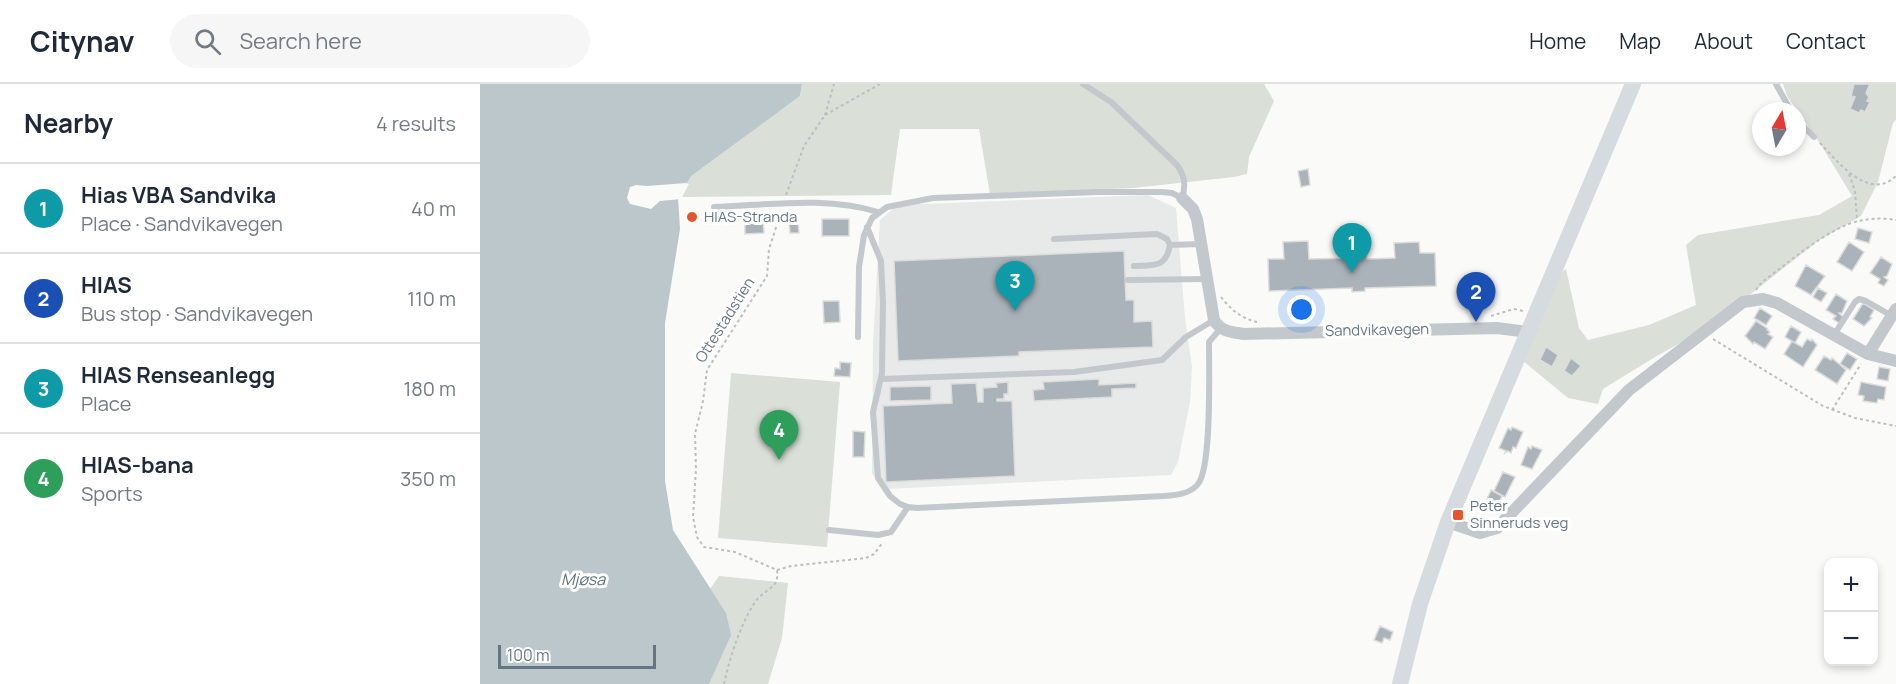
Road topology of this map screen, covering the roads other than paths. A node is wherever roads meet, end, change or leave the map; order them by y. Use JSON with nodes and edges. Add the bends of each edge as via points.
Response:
{"nodes":[{"id":1,"x":1083,"y":84,"type":"edge"},
{"id":2,"x":1633,"y":84,"type":"edge"},
{"id":3,"x":1776,"y":84,"type":"edge"},
{"id":4,"x":1786,"y":102,"type":"edge"},
{"id":5,"x":1806,"y":129,"type":"edge"},
{"id":6,"x":1814,"y":137,"type":"road end"},
{"id":7,"x":1182,"y":198,"type":"junction"},
{"id":8,"x":714,"y":207,"type":"dead end"},
{"id":9,"x":878,"y":212,"type":"junction"},
{"id":10,"x":867,"y":227,"type":"junction"},
{"id":11,"x":1054,"y":239,"type":"dead end"},
{"id":12,"x":1202,"y":244,"type":"junction"},
{"id":13,"x":1170,"y":245,"type":"junction"},
{"id":14,"x":1134,"y":266,"type":"dead end"},
{"id":15,"x":1207,"y":279,"type":"junction"},
{"id":16,"x":1128,"y":280,"type":"dead end"},
{"id":17,"x":1894,"y":313,"type":"edge"},
{"id":18,"x":1218,"y":324,"type":"junction"},
{"id":19,"x":1528,"y":332,"type":"junction"},
{"id":20,"x":1833,"y":336,"type":"junction"},
{"id":21,"x":858,"y":337,"type":"dead end"},
{"id":22,"x":1868,"y":354,"type":"junction"},
{"id":23,"x":1896,"y":361,"type":"edge"},
{"id":24,"x":881,"y":379,"type":"junction"},
{"id":25,"x":908,"y":507,"type":"junction"},
{"id":26,"x":1448,"y":522,"type":"junction"},
{"id":27,"x":829,"y":530,"type":"dead end"},
{"id":28,"x":1400,"y":684,"type":"edge"}],
"edges":[{"from":1,"to":7,"type":"lane","via":[[1111,102],[1177,165],[1185,181]]},
{"from":2,"to":19,"type":"main road"},
{"from":3,"to":4,"type":"lane"},
{"from":5,"to":6,"type":"lane"},
{"from":7,"to":9,"type":"lane","via":[[1142,191],[939,198],[900,203]]},
{"from":7,"to":12,"type":"street","via":[[1195,213]]},
{"from":8,"to":9,"type":"lane","via":[[856,205]]},
{"from":9,"to":10,"type":"lane"},
{"from":10,"to":21,"type":"lane","via":[[859,267]]},
{"from":10,"to":24,"type":"lane","via":[[882,272]]},
{"from":11,"to":13,"type":"lane","via":[[1157,234]]},
{"from":12,"to":13,"type":"lane"},
{"from":12,"to":15,"type":"street"},
{"from":13,"to":14,"type":"lane","via":[[1160,264]]},
{"from":15,"to":16,"type":"lane"},
{"from":15,"to":18,"type":"street"},
{"from":17,"to":20,"type":"lane","via":[[1859,299]]},
{"from":17,"to":22,"type":"street"},
{"from":18,"to":19,"type":"street","name":"Sandvikavegen","via":[[1227,332],[1244,334],[1497,328]]},
{"from":18,"to":24,"type":"lane","via":[[1186,337],[1162,360],[1074,372]]},
{"from":18,"to":25,"type":"lane","via":[[1209,342],[1204,470],[1200,483],[1191,491],[1164,496]]},
{"from":19,"to":26,"type":"main road"},
{"from":20,"to":22,"type":"street"},
{"from":20,"to":26,"type":"street","via":[[1777,303],[1749,300],[1629,390],[1497,528],[1480,533]]},
{"from":22,"to":23,"type":"street"},
{"from":24,"to":25,"type":"lane","via":[[873,412],[878,478],[890,496]]},
{"from":25,"to":27,"type":"lane","via":[[891,532],[878,535]]},
{"from":26,"to":28,"type":"main road","via":[[1420,604]]}]}
